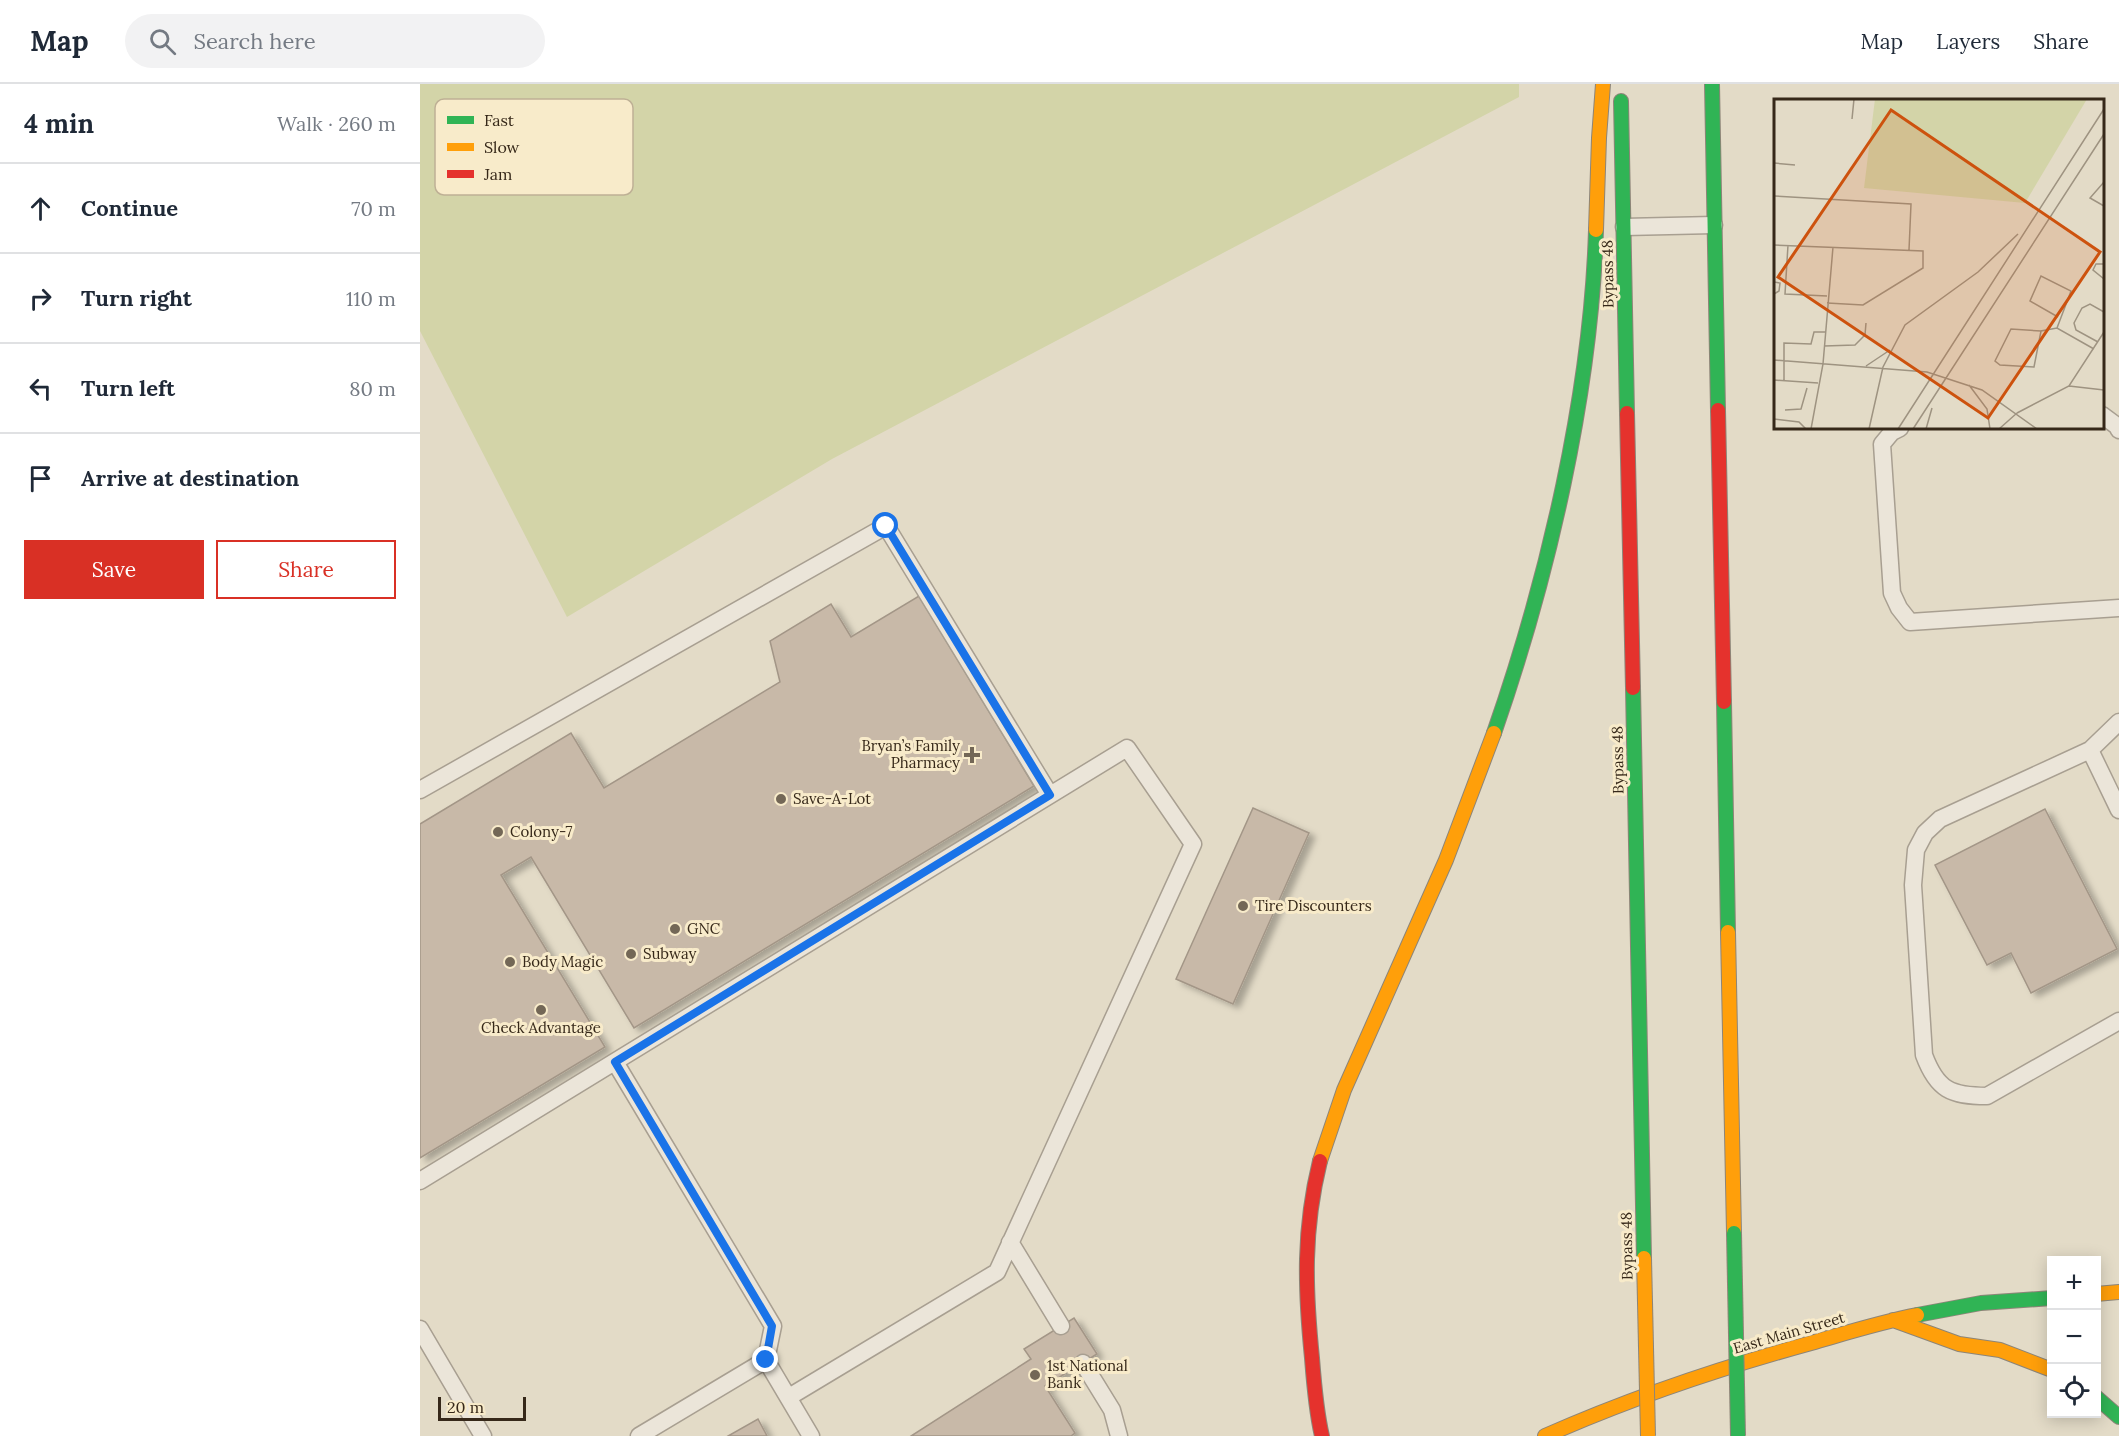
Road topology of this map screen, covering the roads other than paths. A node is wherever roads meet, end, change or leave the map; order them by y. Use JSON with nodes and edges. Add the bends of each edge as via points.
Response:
{"nodes":[{"id":1,"x":1603,"y":84,"type":"edge"},
{"id":2,"x":1621,"y":84,"type":"edge"},
{"id":3,"x":1712,"y":84,"type":"edge"},
{"id":4,"x":1714,"y":225,"type":"junction"},
{"id":5,"x":1624,"y":227,"type":"junction"},
{"id":6,"x":2104,"y":416,"type":"edge"},
{"id":7,"x":1898,"y":429,"type":"edge"},
{"id":8,"x":2119,"y":430,"type":"edge"},
{"id":9,"x":2119,"y":608,"type":"edge"},
{"id":10,"x":2119,"y":722,"type":"edge"},
{"id":11,"x":2090,"y":750,"type":"junction"},
{"id":12,"x":420,"y":789,"type":"edge"},
{"id":13,"x":1050,"y":795,"type":"junction"},
{"id":14,"x":2119,"y":810,"type":"edge"},
{"id":15,"x":2119,"y":1021,"type":"edge"},
{"id":16,"x":615,"y":1062,"type":"junction"},
{"id":17,"x":420,"y":1181,"type":"edge"},
{"id":18,"x":1010,"y":1242,"type":"junction"},
{"id":19,"x":2119,"y":1292,"type":"edge"},
{"id":20,"x":2101,"y":1294,"type":"edge"},
{"id":21,"x":2047,"y":1298,"type":"edge"},
{"id":22,"x":1893,"y":1320,"type":"junction"},
{"id":23,"x":1061,"y":1326,"type":"dead end"},
{"id":24,"x":420,"y":1329,"type":"edge"},
{"id":25,"x":766,"y":1360,"type":"junction"},
{"id":26,"x":1083,"y":1363,"type":"dead end"},
{"id":27,"x":2047,"y":1368,"type":"edge"},
{"id":28,"x":789,"y":1397,"type":"junction"},
{"id":29,"x":2101,"y":1401,"type":"edge"},
{"id":30,"x":2119,"y":1417,"type":"edge"},
{"id":31,"x":1318,"y":1420,"type":"junction"},
{"id":32,"x":483,"y":1436,"type":"edge"},
{"id":33,"x":639,"y":1436,"type":"edge"},
{"id":34,"x":811,"y":1436,"type":"edge"},
{"id":35,"x":1119,"y":1436,"type":"edge"},
{"id":36,"x":1313,"y":1436,"type":"edge"},
{"id":37,"x":1322,"y":1436,"type":"edge"},
{"id":38,"x":1545,"y":1436,"type":"edge"},
{"id":39,"x":1648,"y":1436,"type":"edge"},
{"id":40,"x":1738,"y":1436,"type":"edge"}],
"edges":[{"from":1,"to":31,"type":"main road","via":[[1592,299],[1575,429],[1540,583],[1494,736],[1418,926],[1340,1099],[1311,1193],[1307,1305]]},
{"from":2,"to":5,"type":"main road","name":"Bypass 48"},
{"from":3,"to":4,"type":"main road"},
{"from":4,"to":5,"type":"lane"},
{"from":4,"to":40,"type":"main road","bridge":true},
{"from":5,"to":39,"type":"main road","name":"Bypass 48","bridge":true},
{"from":6,"to":8,"type":"lane"},
{"from":7,"to":9,"type":"lane","via":[[1882,444],[1892,593],[1910,622]]},
{"from":10,"to":11,"type":"lane"},
{"from":11,"to":14,"type":"lane"},
{"from":11,"to":15,"type":"lane","via":[[1940,819],[1925,833],[1916,850],[1913,885],[1924,1055],[1932,1075],[1949,1090],[1967,1096],[1987,1096]]},
{"from":12,"to":13,"type":"lane","via":[[886,526]]},
{"from":13,"to":16,"type":"lane"},
{"from":13,"to":18,"type":"lane","via":[[1127,748],[1193,844]]},
{"from":16,"to":17,"type":"lane"},
{"from":16,"to":25,"type":"lane","via":[[772,1326]]},
{"from":18,"to":23,"type":"lane"},
{"from":18,"to":28,"type":"lane","via":[[997,1272]]},
{"from":19,"to":20,"type":"main road"},
{"from":21,"to":22,"type":"main road","name":"East Main Street","via":[[1981,1303]]},
{"from":22,"to":27,"type":"main road","via":[[1959,1344],[2000,1350]]},
{"from":22,"to":38,"type":"main road","name":"East Main Street","via":[[1747,1361],[1611,1407]]},
{"from":24,"to":32,"type":"lane"},
{"from":25,"to":28,"type":"lane"},
{"from":25,"to":33,"type":"lane"},
{"from":26,"to":35,"type":"lane","via":[[1112,1410]]},
{"from":28,"to":34,"type":"lane"},
{"from":29,"to":30,"type":"main road"},
{"from":31,"to":36,"type":"main road"},
{"from":31,"to":37,"type":"main road"}]}
